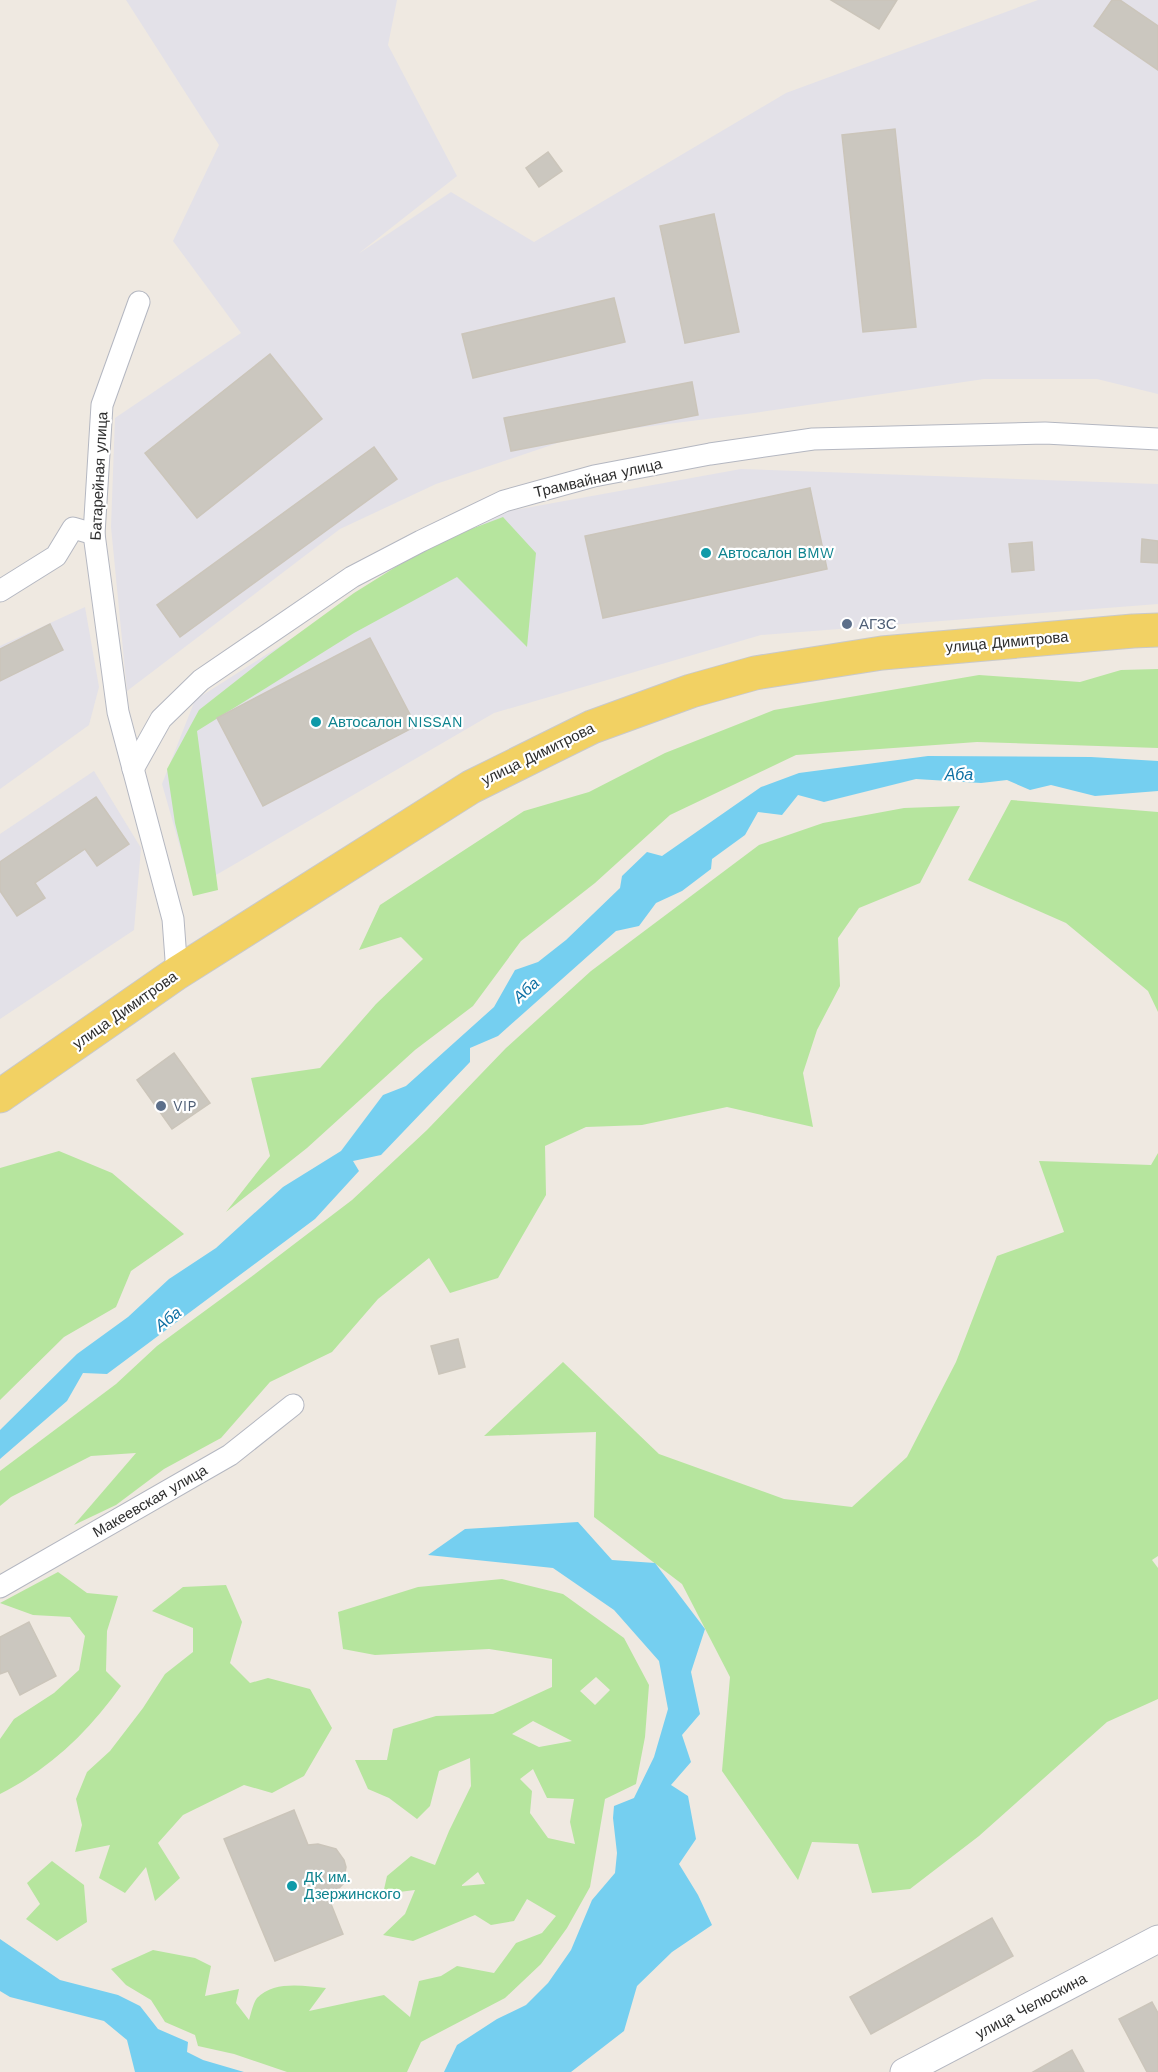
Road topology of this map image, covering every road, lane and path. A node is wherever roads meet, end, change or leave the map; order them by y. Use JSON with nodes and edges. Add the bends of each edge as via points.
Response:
{"nodes":[{"id":1,"x":139,"y":302,"type":"dead end"},
{"id":2,"x":1158,"y":439,"type":"edge"},
{"id":3,"x":94,"y":534,"type":"junction"},
{"id":4,"x":0,"y":591,"type":"edge"},
{"id":5,"x":1158,"y":630,"type":"edge"},
{"id":6,"x":133,"y":769,"type":"junction"},
{"id":7,"x":177,"y":974,"type":"junction"},
{"id":8,"x":0,"y":1096,"type":"edge"},
{"id":9,"x":293,"y":1405,"type":"dead end"},
{"id":10,"x":0,"y":1587,"type":"edge"},
{"id":11,"x":1158,"y":1939,"type":"edge"},
{"id":12,"x":904,"y":2072,"type":"edge"}],
"edges":[{"from":1,"to":3,"type":"street","name":"Батарейная улица","via":[[102,405]]},
{"from":2,"to":6,"type":"street","name":"Трамвайная улица","via":[[1045,433],[813,440],[594,476],[504,501],[352,578],[201,680],[161,719]]},
{"from":3,"to":4,"type":"street","via":[[73,528],[56,556]]},
{"from":3,"to":6,"type":"street","name":"Батарейная улица","via":[[118,712]]},
{"from":5,"to":7,"type":"main road","name":"улица Димитрова","via":[[882,653],[755,673],[691,691],[592,727],[471,787]]},
{"from":6,"to":7,"type":"street","name":"Батарейная улица","via":[[173,919]]},
{"from":7,"to":8,"type":"main road","name":"улица Димитрова"},
{"from":9,"to":10,"type":"street","name":"Макеевская улица","via":[[230,1455]]},
{"from":11,"to":12,"type":"street","name":"улица Челюскина"}]}
